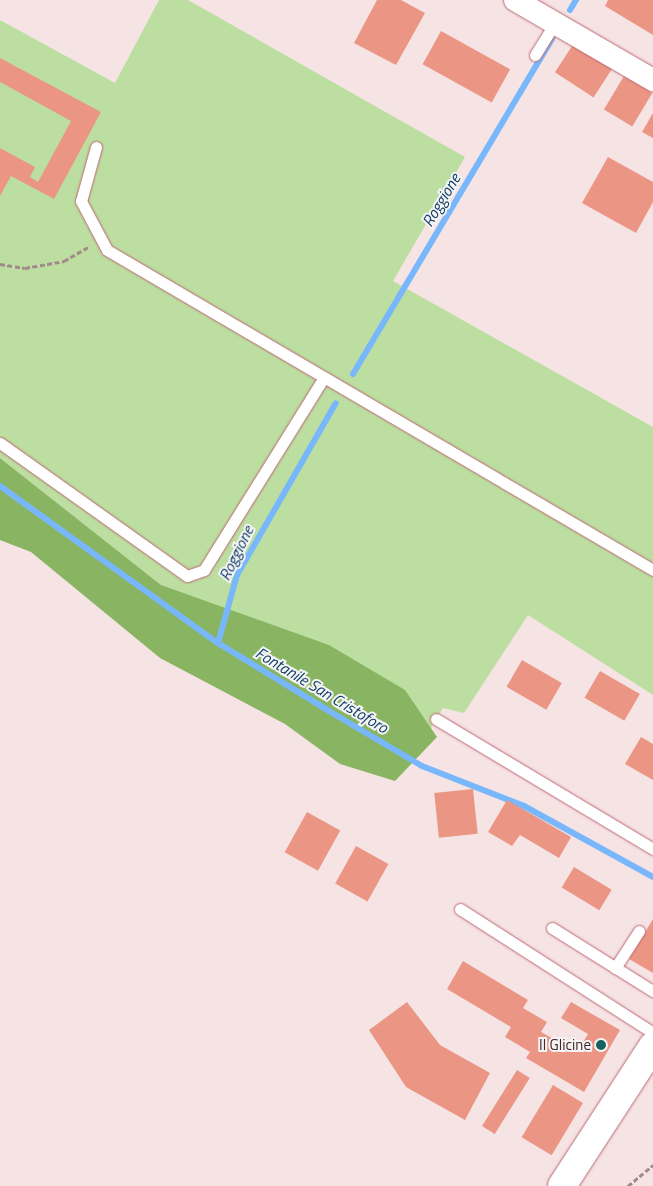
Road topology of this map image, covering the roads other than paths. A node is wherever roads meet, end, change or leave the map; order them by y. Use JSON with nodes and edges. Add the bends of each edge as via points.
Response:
{"nodes":[{"id":1,"x":515,"y":0,"type":"edge"},
{"id":2,"x":556,"y":22,"type":"junction"},
{"id":3,"x":535,"y":55,"type":"dead end"},
{"id":4,"x":653,"y":80,"type":"edge"},
{"id":5,"x":96,"y":147,"type":"dead end"},
{"id":6,"x":324,"y":377,"type":"junction"},
{"id":7,"x":0,"y":443,"type":"edge"},
{"id":8,"x":653,"y":570,"type":"edge"},
{"id":9,"x":436,"y":719,"type":"dead end"},
{"id":10,"x":653,"y":849,"type":"edge"},
{"id":11,"x":460,"y":909,"type":"dead end"},
{"id":12,"x":552,"y":928,"type":"dead end"},
{"id":13,"x":639,"y":931,"type":"dead end"},
{"id":14,"x":615,"y":968,"type":"junction"},
{"id":15,"x":653,"y":991,"type":"edge"},
{"id":16,"x":653,"y":1033,"type":"edge"},
{"id":17,"x":653,"y":1046,"type":"edge"},
{"id":18,"x":562,"y":1186,"type":"edge"}],
"edges":[{"from":1,"to":2,"type":"street"},
{"from":2,"to":3,"type":"lane"},
{"from":2,"to":4,"type":"street"},
{"from":5,"to":6,"type":"lane","via":[[80,201],[107,250]]},
{"from":6,"to":7,"type":"lane","via":[[204,570],[187,576]]},
{"from":6,"to":8,"type":"lane"},
{"from":9,"to":10,"type":"lane"},
{"from":11,"to":16,"type":"lane"},
{"from":12,"to":14,"type":"lane"},
{"from":13,"to":14,"type":"lane"},
{"from":14,"to":15,"type":"lane"},
{"from":17,"to":18,"type":"main road"}]}
